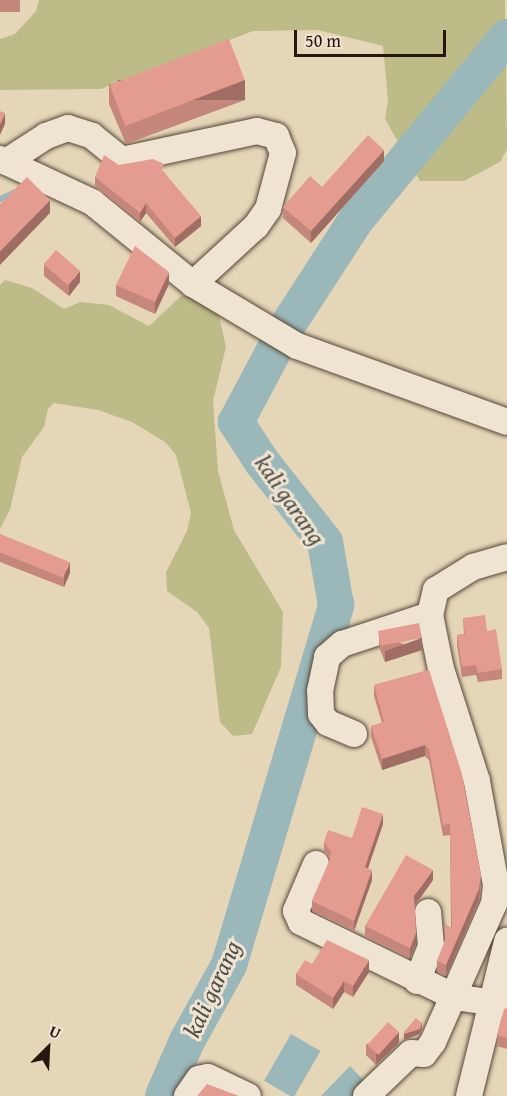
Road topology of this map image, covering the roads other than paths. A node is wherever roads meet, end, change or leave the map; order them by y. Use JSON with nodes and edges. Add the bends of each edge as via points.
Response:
{"nodes":[{"id":1,"x":3,"y":160,"type":"edge"},
{"id":2,"x":198,"y":279,"type":"junction"},
{"id":3,"x":507,"y":422,"type":"edge"},
{"id":4,"x":507,"y":557,"type":"edge"},
{"id":5,"x":429,"y":615,"type":"junction"},
{"id":6,"x":354,"y":734,"type":"dead end"},
{"id":7,"x":316,"y":864,"type":"dead end"},
{"id":8,"x":428,"y":912,"type":"dead end"},
{"id":9,"x":507,"y":941,"type":"edge"},
{"id":10,"x":417,"y":981,"type":"junction"},
{"id":11,"x":455,"y":997,"type":"junction"},
{"id":12,"x":498,"y":1005,"type":"edge"},
{"id":13,"x":187,"y":1096,"type":"edge"},
{"id":14,"x":248,"y":1096,"type":"edge"},
{"id":15,"x":366,"y":1096,"type":"edge"},
{"id":16,"x":469,"y":1096,"type":"edge"}],
"edges":[{"from":1,"to":2,"type":"street","via":[[92,202]]},
{"from":1,"to":2,"type":"street","via":[[68,128],[92,136],[122,160],[257,131],[276,136],[283,153],[268,209]]},
{"from":2,"to":3,"type":"street","via":[[236,309],[297,346]]},
{"from":4,"to":5,"type":"street","via":[[473,567],[436,590]]},
{"from":5,"to":6,"type":"street","via":[[330,652],[321,677],[321,714],[328,723]]},
{"from":5,"to":11,"type":"street","via":[[441,669],[477,781],[496,885],[494,904]]},
{"from":7,"to":10,"type":"street","via":[[296,911],[301,922]]},
{"from":8,"to":10,"type":"street","via":[[431,946]]},
{"from":9,"to":12,"type":"street"},
{"from":10,"to":11,"type":"street"},
{"from":11,"to":12,"type":"street"},
{"from":11,"to":15,"type":"street","via":[[424,1054],[411,1053]]},
{"from":12,"to":16,"type":"street"},
{"from":13,"to":14,"type":"street","via":[[199,1079],[208,1077]]}]}
